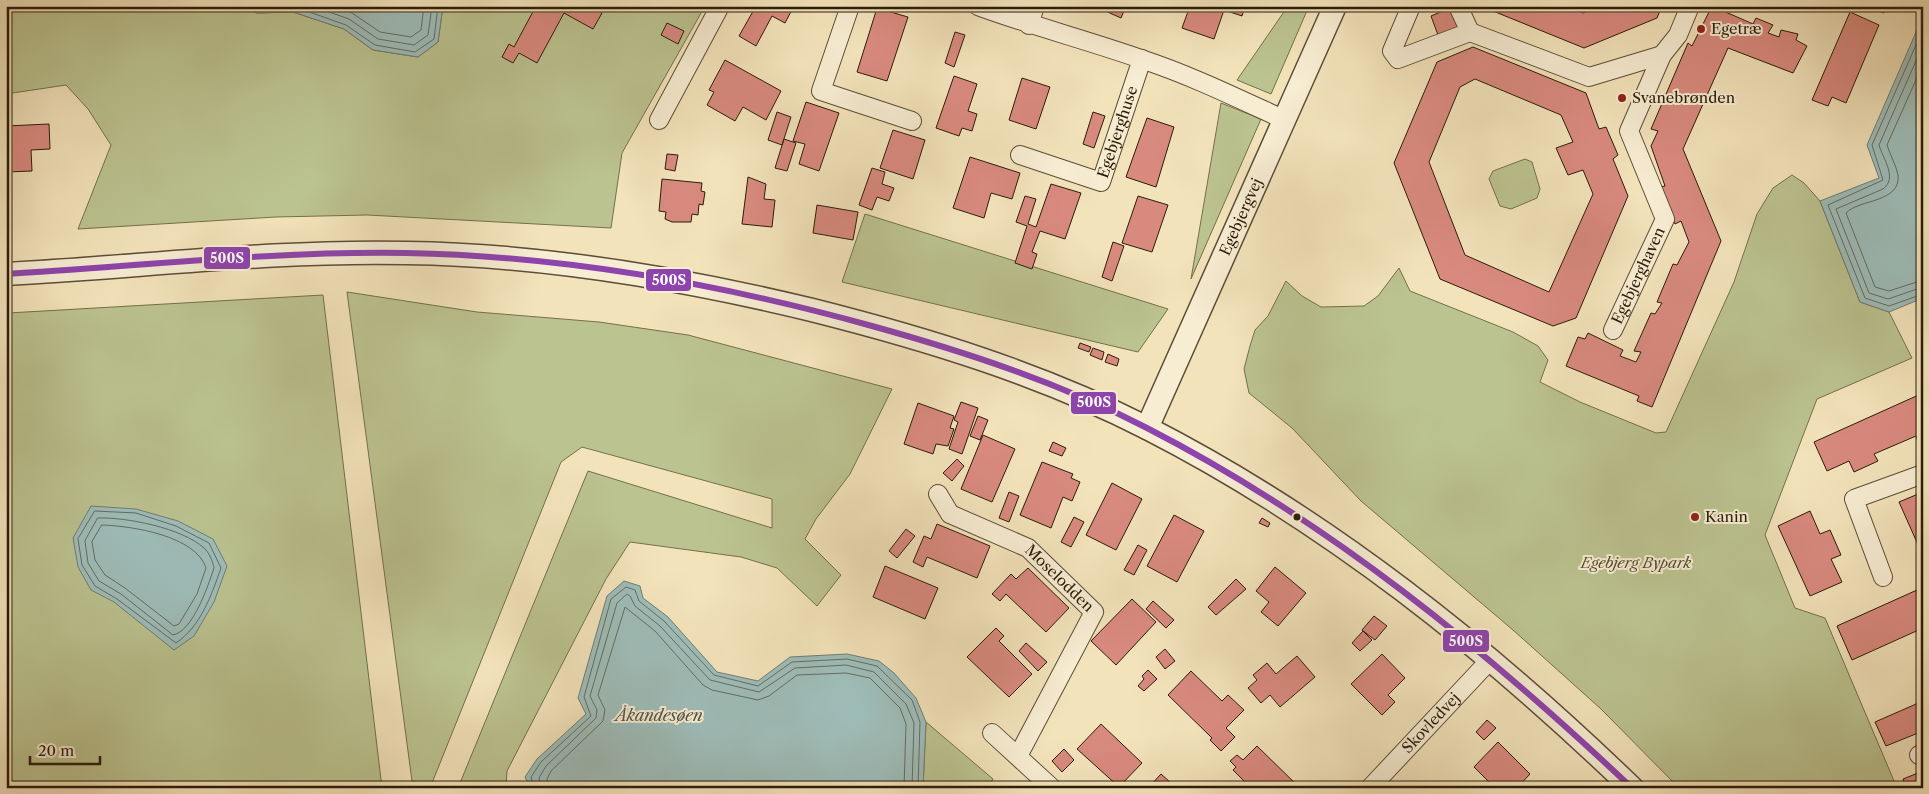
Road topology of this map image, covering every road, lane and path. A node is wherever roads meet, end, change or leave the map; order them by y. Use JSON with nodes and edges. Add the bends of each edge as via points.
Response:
{"nodes":[{"id":1,"x":720,"y":6,"type":"edge"},
{"id":2,"x":850,"y":6,"type":"edge"},
{"id":3,"x":978,"y":6,"type":"edge"},
{"id":4,"x":1035,"y":6,"type":"edge"},
{"id":5,"x":1335,"y":6,"type":"edge"},
{"id":6,"x":1411,"y":6,"type":"edge"},
{"id":7,"x":1458,"y":6,"type":"edge"},
{"id":8,"x":1690,"y":6,"type":"edge"},
{"id":9,"x":1029,"y":25,"type":"junction"},
{"id":10,"x":1470,"y":32,"type":"junction"},
{"id":11,"x":1662,"y":55,"type":"junction"},
{"id":12,"x":1142,"y":59,"type":"junction"},
{"id":13,"x":659,"y":120,"type":"dead end"},
{"id":14,"x":1285,"y":120,"type":"junction"},
{"id":15,"x":912,"y":121,"type":"dead end"},
{"id":16,"x":1020,"y":156,"type":"dead end"},
{"id":17,"x":6,"y":274,"type":"edge"},
{"id":18,"x":1613,"y":330,"type":"dead end"},
{"id":19,"x":1147,"y":428,"type":"junction"},
{"id":20,"x":1923,"y":474,"type":"edge"},
{"id":21,"x":938,"y":494,"type":"dead end"},
{"id":22,"x":1883,"y":577,"type":"dead end"},
{"id":23,"x":1491,"y":659,"type":"junction"},
{"id":24,"x":992,"y":732,"type":"dead end"},
{"id":25,"x":1018,"y":756,"type":"junction"},
{"id":26,"x":1052,"y":788,"type":"edge"},
{"id":27,"x":1370,"y":788,"type":"edge"},
{"id":28,"x":1632,"y":788,"type":"edge"}],
"edges":[{"from":1,"to":13,"type":"street"},
{"from":2,"to":15,"type":"street","via":[[821,91]]},
{"from":3,"to":9,"type":"street"},
{"from":4,"to":9,"type":"street"},
{"from":5,"to":14,"type":"street","name":"Egebjergvej"},
{"from":6,"to":10,"type":"street","via":[[1392,51],[1398,59]]},
{"from":7,"to":10,"type":"street"},
{"from":8,"to":11,"type":"street","name":"Egebjerghaven","via":[[1678,35]]},
{"from":9,"to":12,"type":"street"},
{"from":10,"to":11,"type":"street","via":[[1589,77]]},
{"from":11,"to":18,"type":"street","name":"Egebjerghaven","via":[[1630,131],[1665,219]]},
{"from":12,"to":14,"type":"street"},
{"from":12,"to":16,"type":"street","name":"Egebjerghuse","via":[[1101,182]]},
{"from":14,"to":19,"type":"street","name":"Egebjergvej"},
{"from":17,"to":19,"type":"street","via":[[327,252],[488,258],[613,271],[736,292],[889,329],[1056,386]]},
{"from":19,"to":23,"type":"street","via":[[1282,505],[1396,584]]},
{"from":20,"to":22,"type":"street","via":[[1854,499]]},
{"from":21,"to":25,"type":"street","name":"Moselodden","via":[[950,514],[1028,548],[1094,612]]},
{"from":23,"to":27,"type":"street","name":"Skovledvej"},
{"from":23,"to":28,"type":"street"},
{"from":24,"to":25,"type":"street"},
{"from":25,"to":26,"type":"street"}]}
